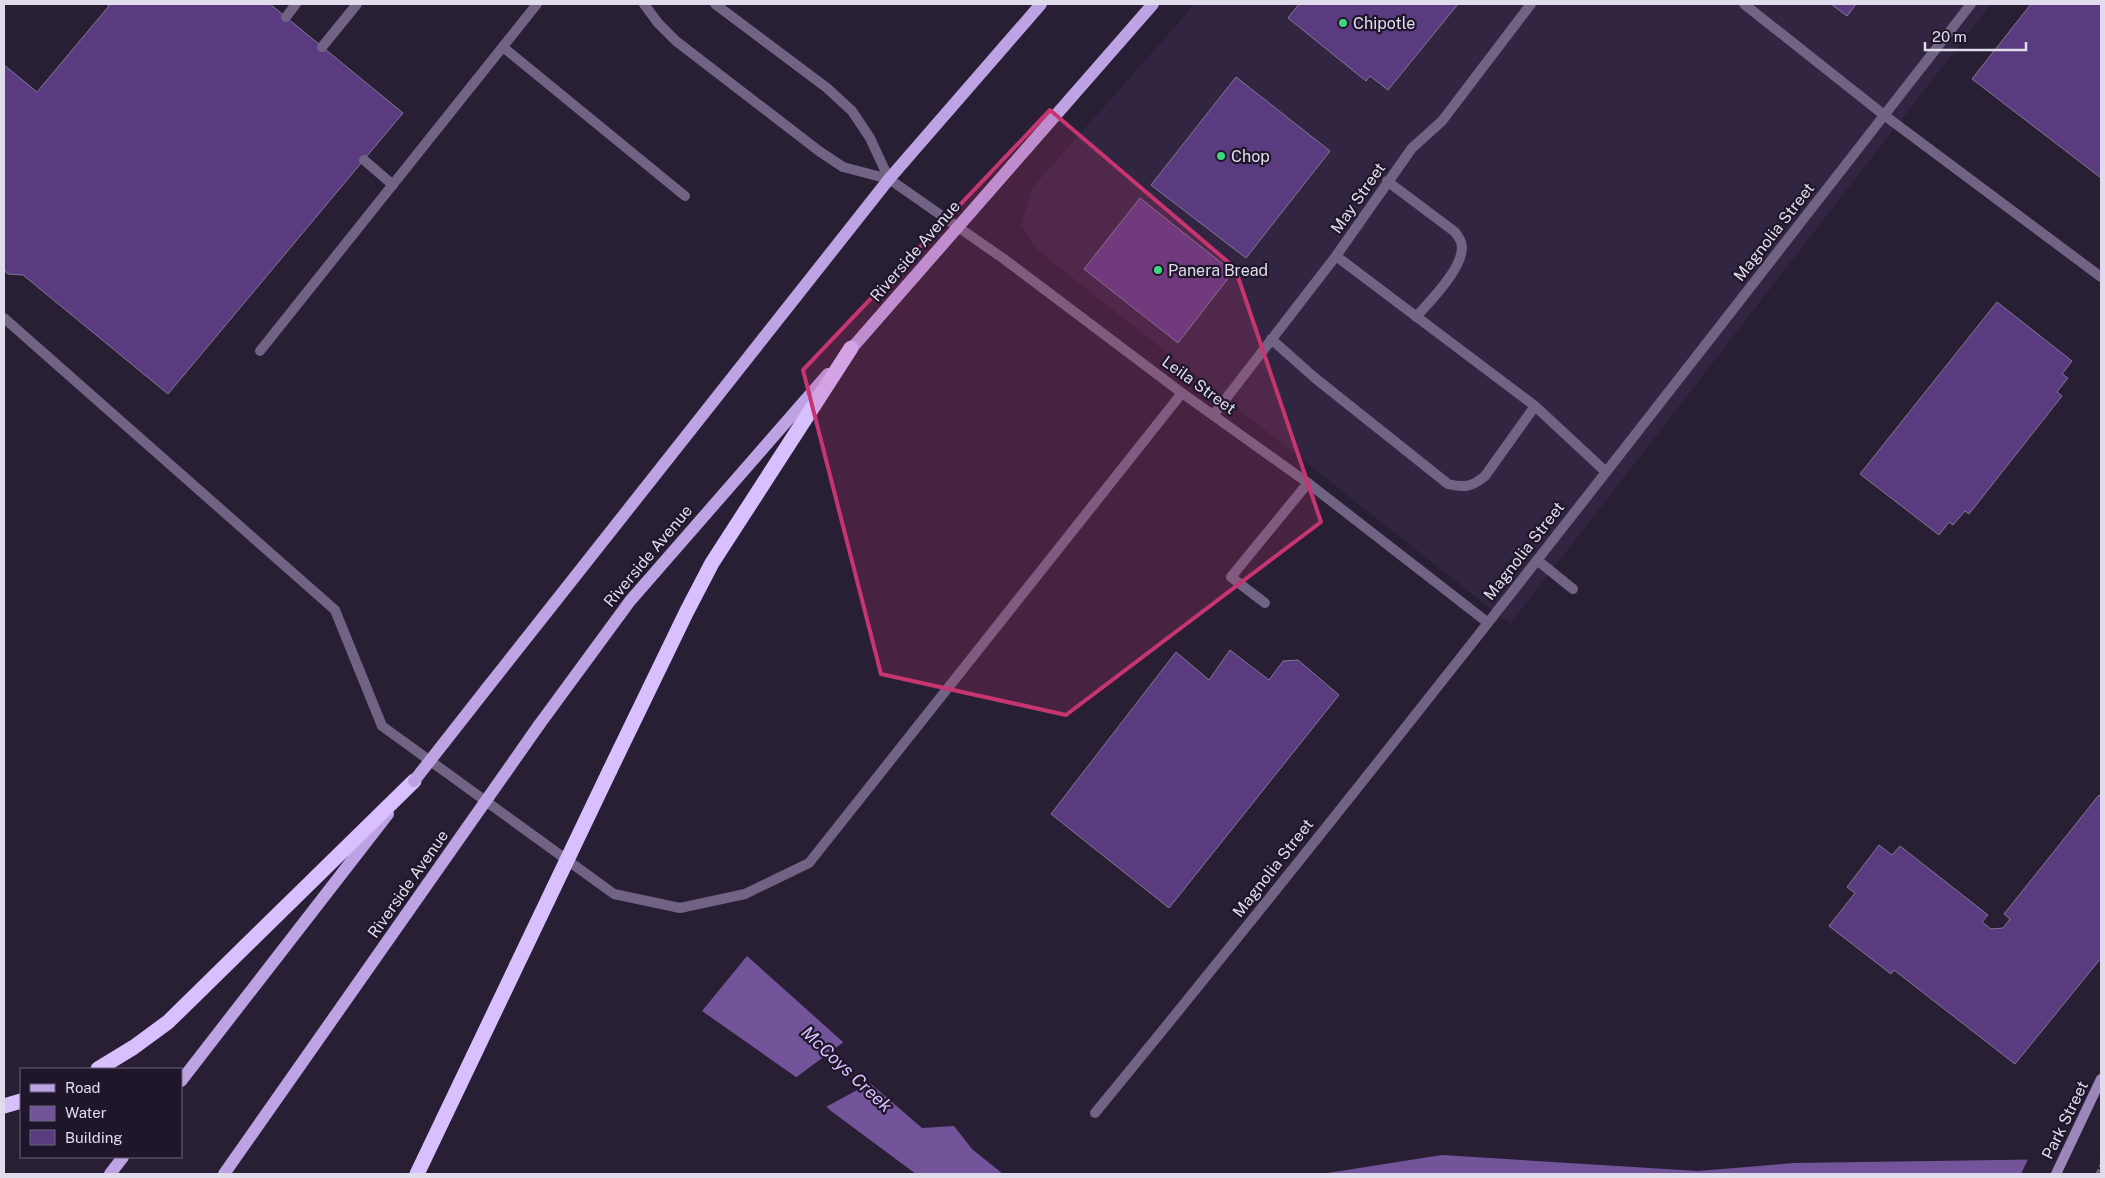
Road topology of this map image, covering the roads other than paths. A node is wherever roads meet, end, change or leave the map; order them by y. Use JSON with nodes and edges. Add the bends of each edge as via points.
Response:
{"nodes":[{"id":1,"x":296,"y":4,"type":"edge"},
{"id":2,"x":357,"y":4,"type":"edge"},
{"id":3,"x":537,"y":4,"type":"edge"},
{"id":4,"x":644,"y":4,"type":"edge"},
{"id":5,"x":715,"y":4,"type":"edge"},
{"id":6,"x":1041,"y":4,"type":"edge"},
{"id":7,"x":1153,"y":4,"type":"edge"},
{"id":8,"x":1531,"y":4,"type":"edge"},
{"id":9,"x":1744,"y":4,"type":"edge"},
{"id":10,"x":1971,"y":4,"type":"edge"},
{"id":11,"x":286,"y":16,"type":"dead end"},
{"id":12,"x":322,"y":47,"type":"dead end"},
{"id":13,"x":503,"y":47,"type":"junction"},
{"id":14,"x":1884,"y":115,"type":"junction"},
{"id":15,"x":364,"y":160,"type":"dead end"},
{"id":16,"x":889,"y":178,"type":"junction"},
{"id":17,"x":1387,"y":181,"type":"junction"},
{"id":18,"x":393,"y":185,"type":"junction"},
{"id":19,"x":685,"y":196,"type":"dead end"},
{"id":20,"x":958,"y":226,"type":"junction"},
{"id":21,"x":1336,"y":256,"type":"junction"},
{"id":22,"x":2101,"y":277,"type":"edge"},
{"id":23,"x":1416,"y":317,"type":"junction"},
{"id":24,"x":4,"y":318,"type":"edge"},
{"id":25,"x":1271,"y":339,"type":"junction"},
{"id":26,"x":851,"y":348,"type":"junction"},
{"id":27,"x":260,"y":351,"type":"dead end"},
{"id":28,"x":1182,"y":393,"type":"junction"},
{"id":29,"x":1535,"y":406,"type":"junction"},
{"id":30,"x":1214,"y":414,"type":"junction"},
{"id":31,"x":1606,"y":472,"type":"junction"},
{"id":32,"x":1308,"y":483,"type":"junction"},
{"id":33,"x":1537,"y":560,"type":"junction"},
{"id":34,"x":1573,"y":589,"type":"dead end"},
{"id":35,"x":1265,"y":603,"type":"dead end"},
{"id":36,"x":1488,"y":622,"type":"junction"},
{"id":37,"x":414,"y":781,"type":"junction"},
{"id":38,"x":100,"y":1068,"type":"edge"},
{"id":39,"x":182,"y":1080,"type":"edge"},
{"id":40,"x":2100,"y":1082,"type":"edge"},
{"id":41,"x":20,"y":1101,"type":"edge"},
{"id":42,"x":4,"y":1106,"type":"edge"},
{"id":43,"x":1096,"y":1112,"type":"dead end"},
{"id":44,"x":122,"y":1158,"type":"edge"},
{"id":45,"x":110,"y":1174,"type":"edge"},
{"id":46,"x":224,"y":1174,"type":"edge"},
{"id":47,"x":417,"y":1174,"type":"edge"},
{"id":48,"x":2056,"y":1174,"type":"edge"}],
"edges":[{"from":1,"to":11,"type":"street"},
{"from":2,"to":12,"type":"street"},
{"from":3,"to":13,"type":"street"},
{"from":4,"to":16,"type":"street","via":[[676,41],[819,151],[843,167]]},
{"from":5,"to":16,"type":"street","via":[[827,88],[852,112],[870,138]]},
{"from":6,"to":16,"type":"main road"},
{"from":7,"to":20,"type":"main road","name":"Riverside Avenue"},
{"from":8,"to":17,"type":"street","name":"May Street","via":[[1442,120],[1412,148]]},
{"from":9,"to":14,"type":"street"},
{"from":10,"to":14,"type":"street","name":"Magnolia Street"},
{"from":13,"to":18,"type":"street"},
{"from":13,"to":19,"type":"street"},
{"from":14,"to":22,"type":"street"},
{"from":14,"to":31,"type":"street","name":"Magnolia Street"},
{"from":15,"to":18,"type":"street"},
{"from":16,"to":20,"type":"street","name":"Leila Street"},
{"from":16,"to":37,"type":"main road","bridge":true},
{"from":17,"to":21,"type":"street","name":"May Street"},
{"from":17,"to":23,"type":"street","via":[[1455,232],[1462,243],[1455,270]]},
{"from":18,"to":27,"type":"street"},
{"from":20,"to":26,"type":"main road","name":"Riverside Avenue"},
{"from":20,"to":28,"type":"street","name":"Leila Street"},
{"from":21,"to":23,"type":"street"},
{"from":21,"to":25,"type":"street","name":"May Street"},
{"from":23,"to":29,"type":"street"},
{"from":24,"to":28,"type":"street","via":[[335,610],[382,726],[614,894],[680,908],[745,894],[809,862]]},
{"from":25,"to":29,"type":"street","via":[[1448,484],[1466,487],[1485,476]]},
{"from":25,"to":30,"type":"street","name":"May Street"},
{"from":26,"to":46,"type":"main road","name":"Riverside Avenue","bridge":true,"via":[[630,601],[538,725]]},
{"from":26,"to":47,"type":"highway","bridge":true,"via":[[725,541],[687,611]]},
{"from":28,"to":30,"type":"street","name":"Leila Street"},
{"from":29,"to":31,"type":"street"},
{"from":30,"to":32,"type":"street","name":"Leila Street"},
{"from":31,"to":33,"type":"street","name":"Magnolia Street"},
{"from":32,"to":35,"type":"street","via":[[1231,577]]},
{"from":32,"to":36,"type":"street","name":"Leila Street"},
{"from":33,"to":34,"type":"street"},
{"from":33,"to":36,"type":"street","name":"Magnolia Street"},
{"from":36,"to":43,"type":"street","name":"Magnolia Street"},
{"from":37,"to":38,"type":"highway","via":[[168,1022]]},
{"from":37,"to":39,"type":"main road"},
{"from":40,"to":48,"type":"street","name":"Park Street"},
{"from":41,"to":42,"type":"highway"},
{"from":44,"to":45,"type":"main road"}]}
